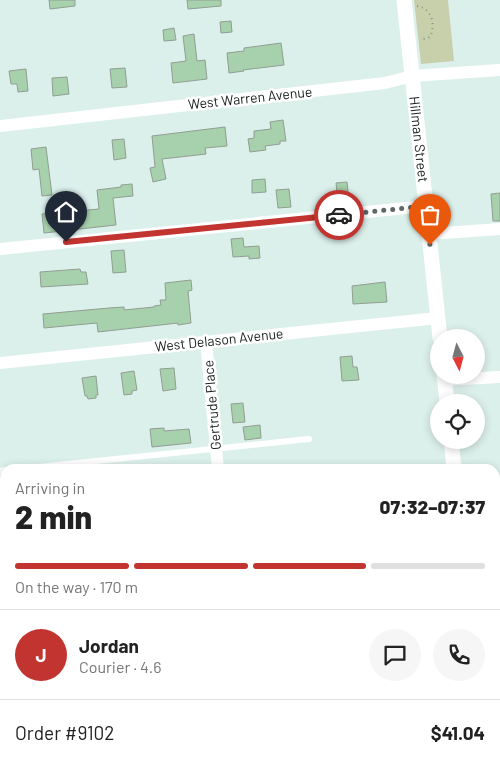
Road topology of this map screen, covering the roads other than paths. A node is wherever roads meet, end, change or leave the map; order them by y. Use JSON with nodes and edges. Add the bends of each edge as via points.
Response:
{"nodes":[{"id":1,"x":409,"y":3,"type":"edge"},
{"id":2,"x":500,"y":70,"type":"edge"},
{"id":3,"x":412,"y":76,"type":"junction"},
{"id":4,"x":0,"y":126,"type":"edge"},
{"id":5,"x":426,"y":206,"type":"junction"},
{"id":6,"x":500,"y":229,"type":"edge"},
{"id":7,"x":429,"y":234,"type":"junction"},
{"id":8,"x":0,"y":249,"type":"edge"},
{"id":9,"x":438,"y":318,"type":"junction"},
{"id":10,"x":439,"y":329,"type":"edge"},
{"id":11,"x":206,"y":342,"type":"junction"},
{"id":12,"x":0,"y":363,"type":"edge"},
{"id":13,"x":485,"y":377,"type":"edge"},
{"id":14,"x":500,"y":377,"type":"edge"},
{"id":15,"x":309,"y":439,"type":"dead end"},
{"id":16,"x":216,"y":449,"type":"junction"},
{"id":17,"x":452,"y":449,"type":"edge"},
{"id":18,"x":68,"y":464,"type":"edge"},
{"id":19,"x":218,"y":464,"type":"edge"},
{"id":20,"x":453,"y":464,"type":"edge"}],
"edges":[{"from":1,"to":3,"type":"street","name":"Hillman Street"},
{"from":2,"to":3,"type":"street","name":"West Warren Avenue"},
{"from":3,"to":4,"type":"street","name":"West Warren Avenue","via":[[384,84]]},
{"from":3,"to":5,"type":"street","name":"Hillman Street"},
{"from":5,"to":7,"type":"street","name":"Hillman Street"},
{"from":5,"to":8,"type":"street"},
{"from":6,"to":7,"type":"street"},
{"from":7,"to":9,"type":"street","name":"Hillman Street"},
{"from":9,"to":10,"type":"street","name":"Hillman Street"},
{"from":9,"to":11,"type":"street","name":"West Delason Avenue"},
{"from":11,"to":12,"type":"street","name":"West Delason Avenue"},
{"from":11,"to":16,"type":"street","name":"Gertrude Place"},
{"from":13,"to":14,"type":"street"},
{"from":15,"to":16,"type":"lane"},
{"from":16,"to":18,"type":"lane"},
{"from":16,"to":19,"type":"street","name":"Gertrude Place"},
{"from":17,"to":20,"type":"street"}]}
